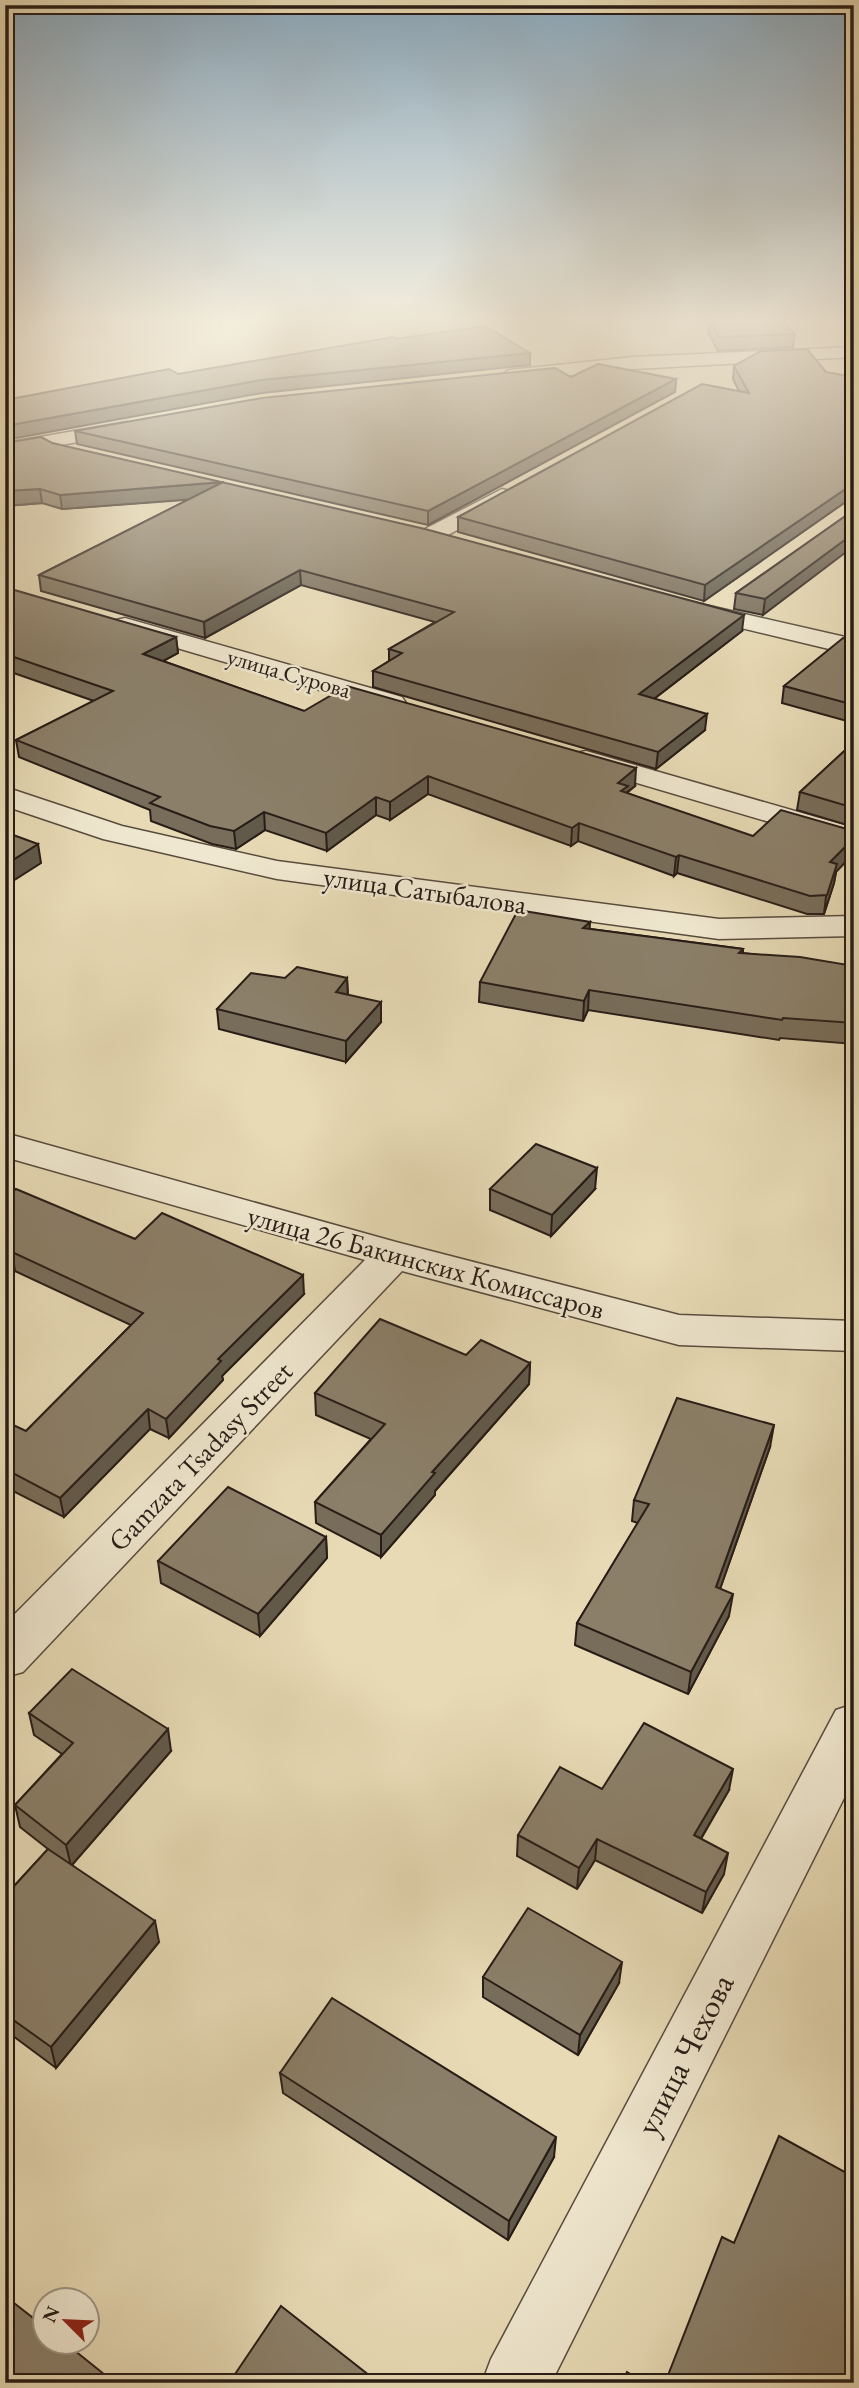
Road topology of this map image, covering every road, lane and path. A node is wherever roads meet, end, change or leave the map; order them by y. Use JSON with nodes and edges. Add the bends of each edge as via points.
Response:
{"nodes":[{"id":1,"x":111,"y":431,"type":"edge"},
{"id":2,"x":40,"y":445,"type":"junction"},
{"id":3,"x":5,"y":449,"type":"edge"},
{"id":4,"x":94,"y":457,"type":"edge"},
{"id":5,"x":516,"y":489,"type":"edge"},
{"id":6,"x":404,"y":529,"type":"edge"},
{"id":7,"x":431,"y":535,"type":"junction"},
{"id":8,"x":457,"y":543,"type":"edge"},
{"id":9,"x":730,"y":597,"type":"dead end"},
{"id":10,"x":668,"y":602,"type":"edge"},
{"id":11,"x":708,"y":613,"type":"junction"},
{"id":12,"x":94,"y":616,"type":"edge"},
{"id":13,"x":854,"y":647,"type":"edge"},
{"id":14,"x":414,"y":709,"type":"edge"},
{"id":15,"x":561,"y":752,"type":"edge"},
{"id":16,"x":5,"y":796,"type":"edge"},
{"id":17,"x":854,"y":838,"type":"edge"},
{"id":18,"x":854,"y":926,"type":"edge"},
{"id":19,"x":5,"y":1146,"type":"edge"},
{"id":20,"x":394,"y":1255,"type":"junction"},
{"id":21,"x":854,"y":1336,"type":"edge"},
{"id":22,"x":5,"y":1657,"type":"edge"},
{"id":23,"x":854,"y":1726,"type":"edge"},
{"id":24,"x":515,"y":2383,"type":"edge"}],
"edges":[{"from":1,"to":2,"type":"street"},
{"from":2,"to":3,"type":"street"},
{"from":2,"to":4,"type":"street"},
{"from":5,"to":7,"type":"street"},
{"from":6,"to":7,"type":"street"},
{"from":7,"to":8,"type":"street"},
{"from":9,"to":11,"type":"street"},
{"from":10,"to":11,"type":"street"},
{"from":11,"to":13,"type":"street"},
{"from":12,"to":14,"type":"street","name":"улица Сурова"},
{"from":15,"to":17,"type":"street"},
{"from":16,"to":18,"type":"street","name":"улица Сатыбалова","via":[[114,833],[277,870],[719,929]]},
{"from":19,"to":20,"type":"street","name":"улица 26 Бакинских Комиссаров"},
{"from":20,"to":21,"type":"street","name":"улица 26 Бакинских Комиссаров","via":[[679,1329]]},
{"from":20,"to":22,"type":"street","name":"Gamzata Tsadasy Street"},
{"from":23,"to":24,"type":"street","name":"улица Чехова"}]}
